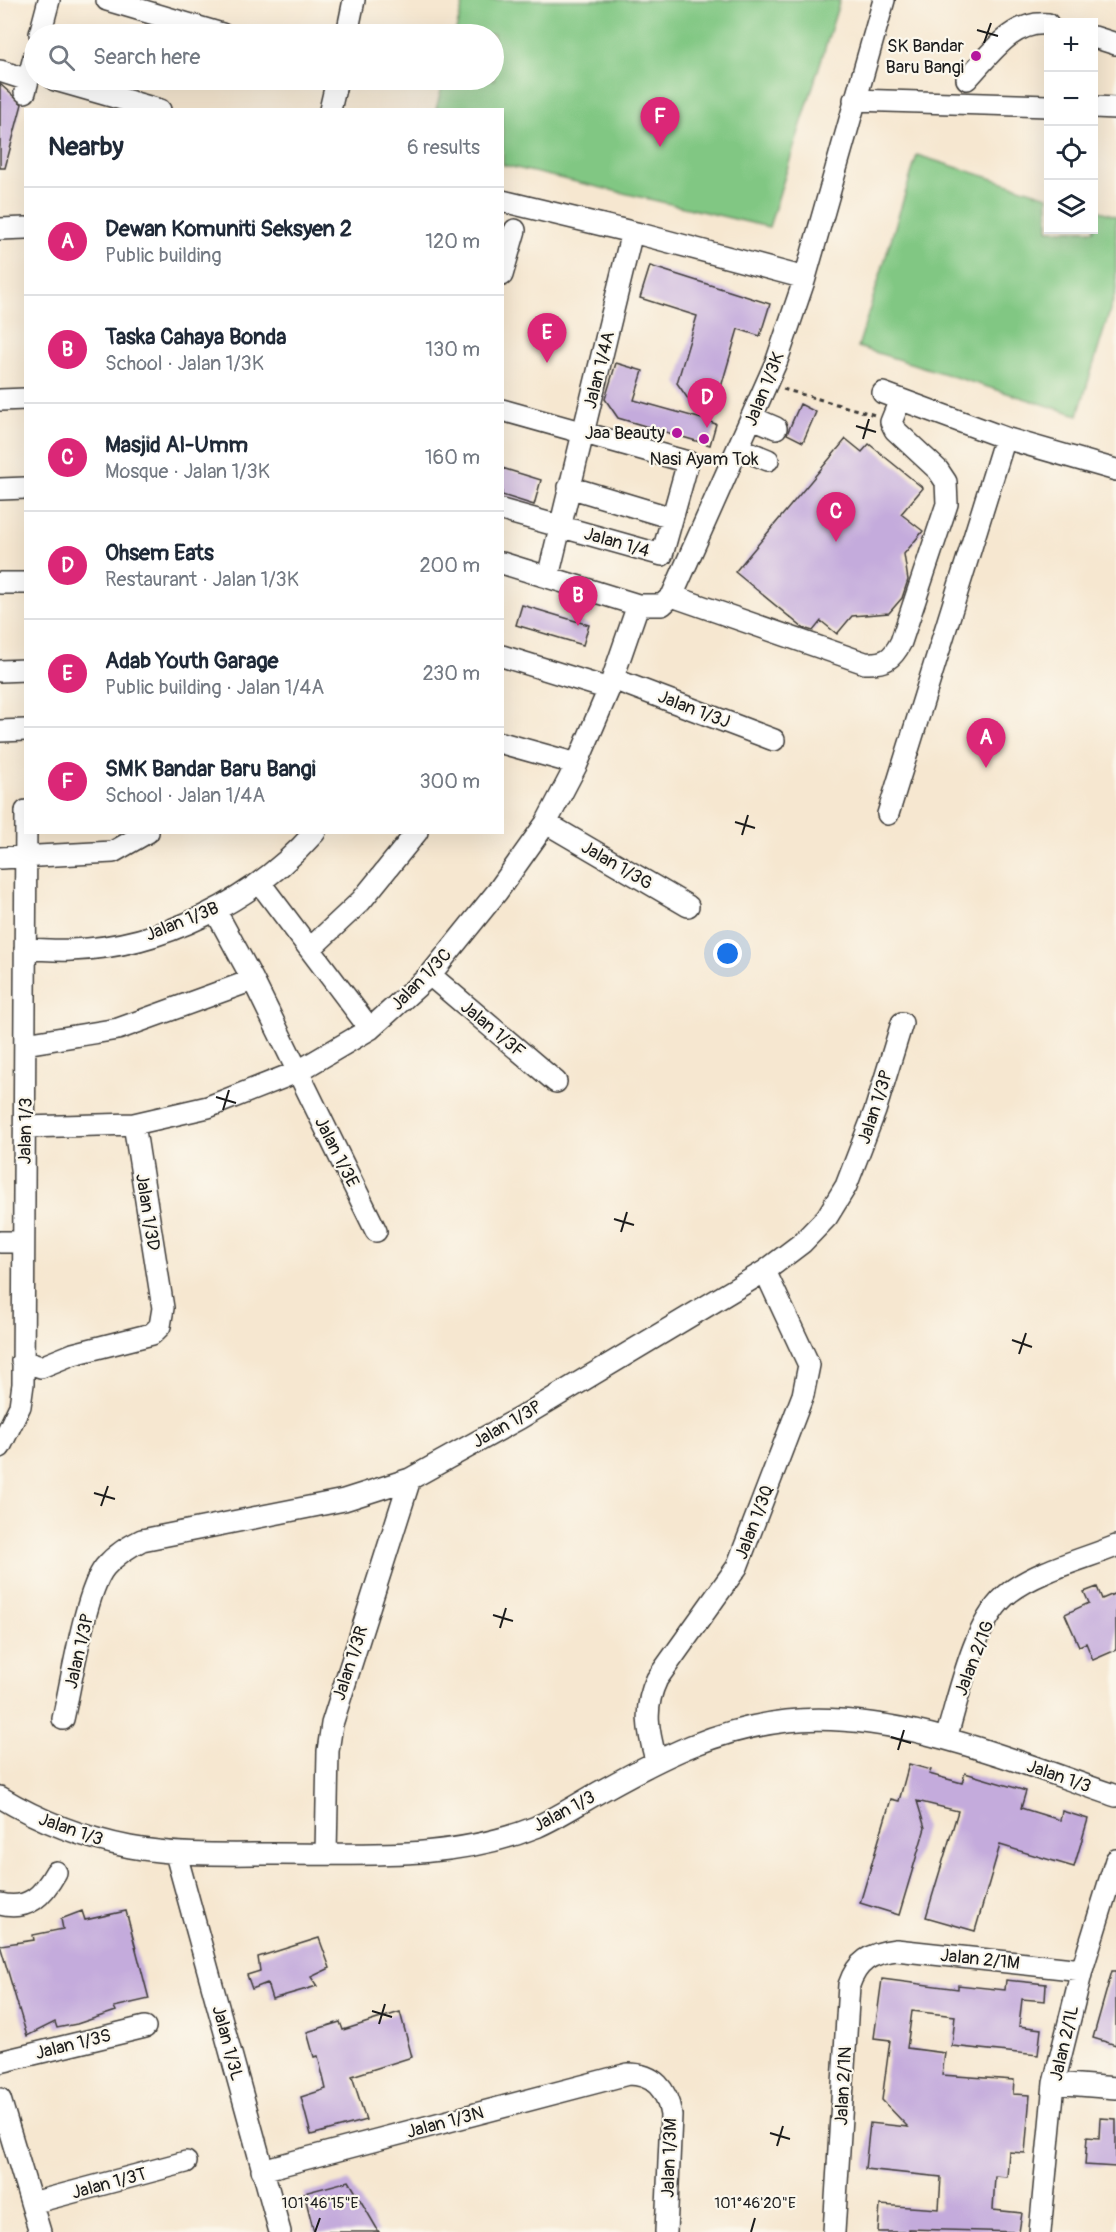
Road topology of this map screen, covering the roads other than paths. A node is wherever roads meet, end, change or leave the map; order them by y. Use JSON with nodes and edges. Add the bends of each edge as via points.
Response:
{"nodes":[{"id":1,"x":49,"y":0,"type":"edge"},
{"id":2,"x":107,"y":0,"type":"edge"},
{"id":3,"x":354,"y":0,"type":"edge"},
{"id":4,"x":884,"y":0,"type":"edge"},
{"id":5,"x":43,"y":24,"type":"edge"},
{"id":6,"x":188,"y":24,"type":"edge"},
{"id":7,"x":349,"y":24,"type":"edge"},
{"id":8,"x":1044,"y":24,"type":"edge"},
{"id":9,"x":1098,"y":38,"type":"edge"},
{"id":10,"x":1116,"y":44,"type":"edge"},
{"id":11,"x":0,"y":71,"type":"edge"},
{"id":12,"x":24,"y":74,"type":"edge"},
{"id":13,"x":968,"y":79,"type":"dead end"},
{"id":14,"x":90,"y":90,"type":"edge"},
{"id":15,"x":335,"y":90,"type":"edge"},
{"id":16,"x":854,"y":100,"type":"junction"},
{"id":17,"x":1044,"y":106,"type":"edge"},
{"id":18,"x":1098,"y":107,"type":"edge"},
{"id":19,"x":153,"y":108,"type":"edge"},
{"id":20,"x":330,"y":108,"type":"edge"},
{"id":21,"x":1116,"y":108,"type":"edge"},
{"id":22,"x":504,"y":201,"type":"edge"},
{"id":23,"x":24,"y":228,"type":"edge"},
{"id":24,"x":0,"y":229,"type":"edge"},
{"id":25,"x":515,"y":230,"type":"dead end"},
{"id":26,"x":632,"y":232,"type":"junction"},
{"id":27,"x":504,"y":268,"type":"edge"},
{"id":28,"x":805,"y":278,"type":"junction"},
{"id":29,"x":24,"y":399,"type":"edge"},
{"id":30,"x":0,"y":400,"type":"edge"},
{"id":31,"x":504,"y":411,"type":"edge"},
{"id":32,"x":753,"y":418,"type":"junction"},
{"id":33,"x":776,"y":428,"type":"dead end"},
{"id":34,"x":583,"y":433,"type":"junction"},
{"id":35,"x":1005,"y":438,"type":"junction"},
{"id":36,"x":739,"y":448,"type":"junction"},
{"id":37,"x":768,"y":460,"type":"dead end"},
{"id":38,"x":1116,"y":470,"type":"edge"},
{"id":39,"x":569,"y":487,"type":"junction"},
{"id":40,"x":24,"y":488,"type":"edge"},
{"id":41,"x":0,"y":489,"type":"edge"},
{"id":42,"x":504,"y":511,"type":"edge"},
{"id":43,"x":672,"y":518,"type":"junction"},
{"id":44,"x":558,"y":526,"type":"junction"},
{"id":45,"x":504,"y":564,"type":"edge"},
{"id":46,"x":548,"y":577,"type":"junction"},
{"id":47,"x":24,"y":583,"type":"edge"},
{"id":48,"x":0,"y":584,"type":"edge"},
{"id":49,"x":672,"y":596,"type":"junction"},
{"id":50,"x":638,"y":605,"type":"junction"},
{"id":51,"x":504,"y":657,"type":"edge"},
{"id":52,"x":24,"y":670,"type":"edge"},
{"id":53,"x":0,"y":671,"type":"edge"},
{"id":54,"x":611,"y":684,"type":"junction"},
{"id":55,"x":24,"y":730,"type":"edge"},
{"id":56,"x":0,"y":731,"type":"edge"},
{"id":57,"x":774,"y":740,"type":"dead end"},
{"id":58,"x":504,"y":744,"type":"edge"},
{"id":59,"x":576,"y":764,"type":"junction"},
{"id":60,"x":888,"y":814,"type":"dead end"},
{"id":61,"x":546,"y":823,"type":"junction"},
{"id":62,"x":26,"y":834,"type":"edge"},
{"id":63,"x":144,"y":834,"type":"edge"},
{"id":64,"x":313,"y":834,"type":"edge"},
{"id":65,"x":415,"y":834,"type":"edge"},
{"id":66,"x":25,"y":856,"type":"junction"},
{"id":67,"x":0,"y":858,"type":"edge"},
{"id":68,"x":260,"y":883,"type":"junction"},
{"id":69,"x":688,"y":906,"type":"dead end"},
{"id":70,"x":215,"y":910,"type":"junction"},
{"id":71,"x":311,"y":948,"type":"junction"},
{"id":72,"x":25,"y":949,"type":"junction"},
{"id":73,"x":430,"y":975,"type":"junction"},
{"id":74,"x":253,"y":980,"type":"junction"},
{"id":75,"x":902,"y":1023,"type":"dead end"},
{"id":76,"x":370,"y":1029,"type":"junction"},
{"id":77,"x":25,"y":1044,"type":"junction"},
{"id":78,"x":297,"y":1072,"type":"junction"},
{"id":79,"x":556,"y":1082,"type":"dead end"},
{"id":80,"x":134,"y":1124,"type":"junction"},
{"id":81,"x":26,"y":1127,"type":"junction"},
{"id":82,"x":376,"y":1231,"type":"dead end"},
{"id":83,"x":0,"y":1242,"type":"edge"},
{"id":84,"x":22,"y":1242,"type":"junction"},
{"id":85,"x":765,"y":1270,"type":"junction"},
{"id":86,"x":22,"y":1361,"type":"junction"},
{"id":87,"x":0,"y":1447,"type":"edge"},
{"id":88,"x":410,"y":1479,"type":"junction"},
{"id":89,"x":1116,"y":1546,"type":"edge"},
{"id":90,"x":63,"y":1719,"type":"dead end"},
{"id":91,"x":946,"y":1738,"type":"junction"},
{"id":92,"x":656,"y":1760,"type":"junction"},
{"id":93,"x":1116,"y":1796,"type":"edge"},
{"id":94,"x":0,"y":1797,"type":"edge"},
{"id":95,"x":176,"y":1854,"type":"junction"},
{"id":96,"x":326,"y":1854,"type":"junction"},
{"id":97,"x":1116,"y":1860,"type":"edge"},
{"id":98,"x":56,"y":1872,"type":"dead end"},
{"id":99,"x":0,"y":1904,"type":"edge"},
{"id":100,"x":878,"y":1952,"type":"joint"},
{"id":101,"x":1082,"y":1970,"type":"junction"},
{"id":102,"x":145,"y":2027,"type":"dead end"},
{"id":103,"x":0,"y":2062,"type":"edge"},
{"id":104,"x":628,"y":2074,"type":"joint"},
{"id":105,"x":1054,"y":2083,"type":"junction"},
{"id":106,"x":1116,"y":2088,"type":"edge"},
{"id":107,"x":0,"y":2098,"type":"edge"},
{"id":108,"x":186,"y":2162,"type":"dead end"},
{"id":109,"x":262,"y":2170,"type":"junction"},
{"id":110,"x":32,"y":2203,"type":"junction"},
{"id":111,"x":40,"y":2232,"type":"edge"},
{"id":112,"x":280,"y":2232,"type":"edge"},
{"id":113,"x":666,"y":2232,"type":"edge"},
{"id":114,"x":834,"y":2232,"type":"edge"},
{"id":115,"x":1041,"y":2232,"type":"edge"}],
"edges":[{"from":1,"to":5,"type":"street"},
{"from":2,"to":6,"type":"street"},
{"from":3,"to":7,"type":"street"},
{"from":4,"to":16,"type":"street","name":"Jalan 1/3K"},
{"from":8,"to":13,"type":"street","via":[[1027,25],[1015,31]]},
{"from":9,"to":10,"type":"street"},
{"from":11,"to":12,"type":"street"},
{"from":14,"to":19,"type":"street"},
{"from":15,"to":20,"type":"street"},
{"from":16,"to":17,"type":"street"},
{"from":16,"to":28,"type":"street","name":"Jalan 1/3K"},
{"from":18,"to":21,"type":"street"},
{"from":22,"to":26,"type":"street"},
{"from":23,"to":24,"type":"street"},
{"from":25,"to":27,"type":"street"},
{"from":26,"to":28,"type":"street"},
{"from":26,"to":34,"type":"street","name":"Jalan 1/4A"},
{"from":28,"to":32,"type":"street","name":"Jalan 1/3K"},
{"from":29,"to":30,"type":"street"},
{"from":31,"to":34,"type":"street","name":"Jalan 1/4"},
{"from":32,"to":33,"type":"street"},
{"from":32,"to":36,"type":"street","name":"Jalan 1/3K"},
{"from":34,"to":39,"type":"street","name":"Jalan 1/4A"},
{"from":34,"to":43,"type":"street","name":"Jalan 1/4","via":[[688,462]]},
{"from":35,"to":38,"type":"street"},
{"from":35,"to":49,"type":"street","via":[[892,397],[891,422],[938,470],[946,482],[947,504],[901,642],[894,656],[880,664],[865,663]]},
{"from":35,"to":60,"type":"street"},
{"from":36,"to":37,"type":"street"},
{"from":36,"to":49,"type":"street","name":"Jalan 1/3K"},
{"from":39,"to":43,"type":"street"},
{"from":39,"to":44,"type":"street","name":"Jalan 1/4A"},
{"from":40,"to":41,"type":"street"},
{"from":42,"to":44,"type":"street","name":"Jalan 1/4"},
{"from":43,"to":44,"type":"street","name":"Jalan 1/4","via":[[662,555]]},
{"from":44,"to":46,"type":"street","name":"Jalan 1/4A"},
{"from":45,"to":46,"type":"street"},
{"from":46,"to":50,"type":"street"},
{"from":47,"to":48,"type":"street"},
{"from":49,"to":50,"type":"street","via":[[662,605]]},
{"from":50,"to":54,"type":"street","name":"Jalan 1/3C"},
{"from":51,"to":54,"type":"street","name":"Jalan 1/3J"},
{"from":52,"to":53,"type":"street"},
{"from":54,"to":57,"type":"street","name":"Jalan 1/3J"},
{"from":54,"to":59,"type":"street","name":"Jalan 1/3C"},
{"from":55,"to":56,"type":"street"},
{"from":58,"to":59,"type":"street"},
{"from":59,"to":61,"type":"street","name":"Jalan 1/3C"},
{"from":61,"to":69,"type":"street","name":"Jalan 1/3G"},
{"from":61,"to":73,"type":"street","name":"Jalan 1/3C"},
{"from":62,"to":66,"type":"street","name":"Jalan 1/3"},
{"from":63,"to":66,"type":"street","via":[[113,852]]},
{"from":64,"to":68,"type":"street","name":"Jalan 1/3B"},
{"from":65,"to":71,"type":"street","via":[[361,901]]},
{"from":66,"to":67,"type":"street"},
{"from":66,"to":72,"type":"street","name":"Jalan 1/3"},
{"from":68,"to":70,"type":"street","name":"Jalan 1/3B"},
{"from":68,"to":71,"type":"street"},
{"from":70,"to":72,"type":"street","name":"Jalan 1/3B","via":[[165,932],[121,944],[72,950]]},
{"from":70,"to":74,"type":"street","name":"Jalan 1/3E"},
{"from":71,"to":76,"type":"street"},
{"from":72,"to":77,"type":"street","name":"Jalan 1/3"},
{"from":73,"to":76,"type":"street","name":"Jalan 1/3C"},
{"from":73,"to":79,"type":"street","name":"Jalan 1/3F"},
{"from":74,"to":77,"type":"street","via":[[118,1029]]},
{"from":74,"to":78,"type":"street","name":"Jalan 1/3E"},
{"from":75,"to":85,"type":"street","name":"Jalan 1/3P","via":[[875,1111],[846,1186],[827,1217],[802,1243]]},
{"from":76,"to":78,"type":"street","name":"Jalan 1/3C"},
{"from":77,"to":81,"type":"street","name":"Jalan 1/3"},
{"from":78,"to":80,"type":"street","name":"Jalan 1/3C","via":[[208,1107]]},
{"from":78,"to":82,"type":"street","name":"Jalan 1/3E"},
{"from":80,"to":81,"type":"street","name":"Jalan 1/3C"},
{"from":80,"to":86,"type":"street","name":"Jalan 1/3D","via":[[161,1300],[161,1324],[152,1334],[73,1354],[41,1367]]},
{"from":81,"to":84,"type":"street","name":"Jalan 1/3"},
{"from":83,"to":84,"type":"street"},
{"from":84,"to":86,"type":"street","name":"Jalan 1/3"},
{"from":85,"to":88,"type":"street","name":"Jalan 1/3P","via":[[520,1418]]},
{"from":85,"to":92,"type":"street","name":"Jalan 1/3Q","via":[[809,1365],[803,1395],[737,1567],[649,1695],[648,1729]]},
{"from":86,"to":87,"type":"street","name":"Jalan 1/3","via":[[20,1406]]},
{"from":88,"to":90,"type":"street","name":"Jalan 1/3P","via":[[344,1500],[142,1540],[120,1551],[103,1569],[93,1592]]},
{"from":88,"to":96,"type":"street","name":"Jalan 1/3R","via":[[332,1724]]},
{"from":89,"to":91,"type":"street","name":"Jalan 2/1G","via":[[1026,1582],[998,1604],[979,1635]]},
{"from":91,"to":92,"type":"street","name":"Jalan 1/3","via":[[842,1722],[792,1721],[746,1726]]},
{"from":91,"to":93,"type":"street","name":"Jalan 1/3"},
{"from":92,"to":96,"type":"street","name":"Jalan 1/3","via":[[540,1825],[508,1838],[445,1851]]},
{"from":94,"to":95,"type":"street","name":"Jalan 1/3","via":[[28,1814],[83,1835]]},
{"from":95,"to":96,"type":"street","name":"Jalan 1/3"},
{"from":95,"to":109,"type":"street","name":"Jalan 1/3L"},
{"from":97,"to":101,"type":"street","name":"Jalan 2/1L"},
{"from":98,"to":99,"type":"street","via":[[44,1893],[30,1904]]},
{"from":100,"to":101,"type":"street","name":"Jalan 2/1M","via":[[896,1950]]},
{"from":100,"to":114,"type":"street","name":"Jalan 2/1N","via":[[859,1966],[849,1985]]},
{"from":101,"to":105,"type":"street","name":"Jalan 2/1L"},
{"from":102,"to":103,"type":"street","name":"Jalan 1/3S"},
{"from":104,"to":109,"type":"street","name":"Jalan 1/3N"},
{"from":104,"to":113,"type":"street","name":"Jalan 1/3M","via":[[653,2080],[669,2099]]},
{"from":105,"to":106,"type":"street"},
{"from":105,"to":115,"type":"street","name":"Jalan 2/1L"},
{"from":107,"to":110,"type":"street"},
{"from":108,"to":110,"type":"street","name":"Jalan 1/3T"},
{"from":109,"to":112,"type":"street","name":"Jalan 1/3L"},
{"from":110,"to":111,"type":"street"}]}
